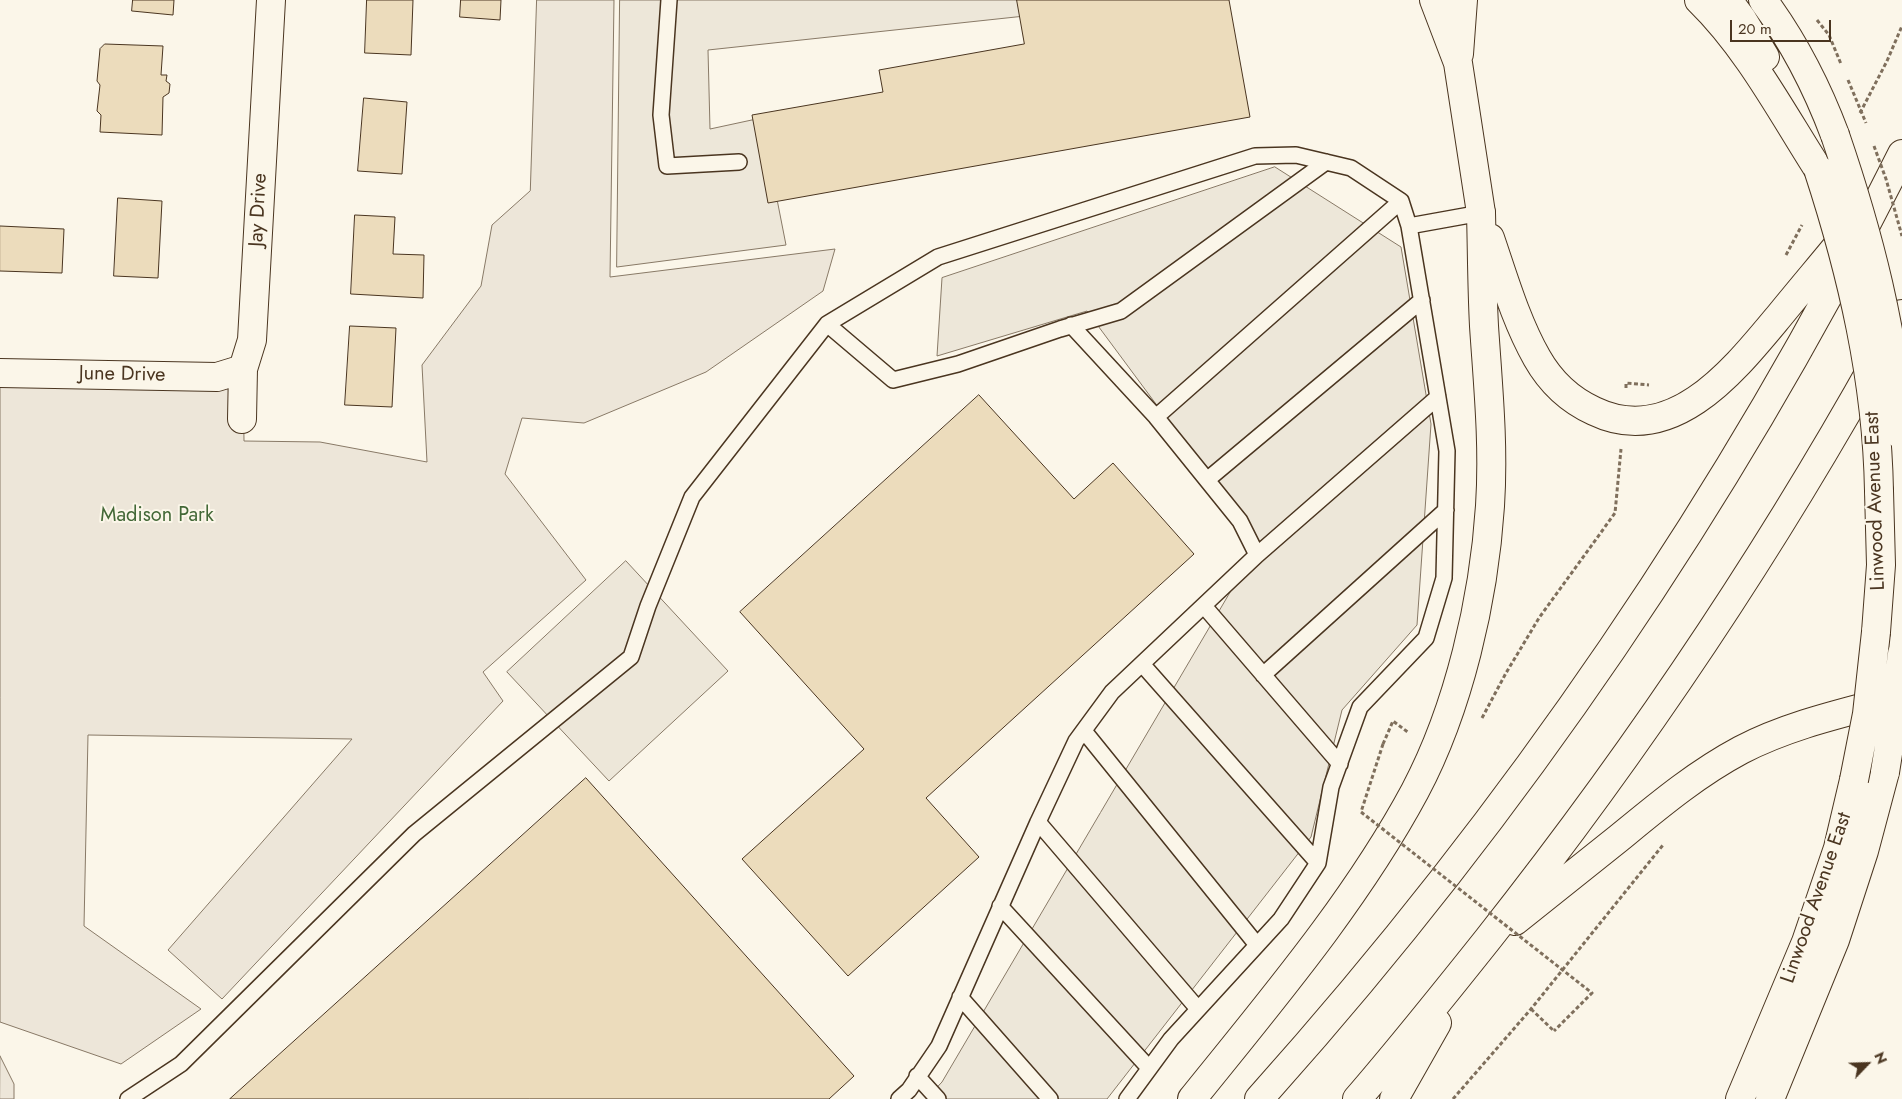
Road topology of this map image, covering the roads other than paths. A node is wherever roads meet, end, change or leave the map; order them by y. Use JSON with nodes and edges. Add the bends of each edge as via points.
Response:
{"nodes":[{"id":1,"x":270,"y":0,"type":"edge"},
{"id":2,"x":669,"y":0,"type":"edge"},
{"id":3,"x":1434,"y":0,"type":"edge"},
{"id":4,"x":1463,"y":0,"type":"edge"},
{"id":5,"x":1699,"y":0,"type":"edge"},
{"id":6,"x":1728,"y":0,"type":"edge"},
{"id":7,"x":1763,"y":0,"type":"edge"},
{"id":8,"x":1458,"y":63,"type":"junction"},
{"id":9,"x":1902,"y":154,"type":"edge"},
{"id":10,"x":739,"y":162,"type":"dead end"},
{"id":11,"x":1326,"y":162,"type":"junction"},
{"id":12,"x":1818,"y":169,"type":"junction"},
{"id":13,"x":1885,"y":188,"type":"junction"},
{"id":14,"x":1401,"y":201,"type":"junction"},
{"id":15,"x":1481,"y":213,"type":"junction"},
{"id":16,"x":1409,"y":226,"type":"junction"},
{"id":17,"x":1877,"y":276,"type":"junction"},
{"id":18,"x":1422,"y":300,"type":"junction"},
{"id":19,"x":1902,"y":314,"type":"edge"},
{"id":20,"x":827,"y":324,"type":"junction"},
{"id":21,"x":1071,"y":325,"type":"junction"},
{"id":22,"x":1902,"y":342,"type":"edge"},
{"id":23,"x":1902,"y":365,"type":"edge"},
{"id":24,"x":243,"y":369,"type":"junction"},
{"id":25,"x":0,"y":373,"type":"edge"},
{"id":26,"x":1438,"y":397,"type":"junction"},
{"id":27,"x":1156,"y":417,"type":"junction"},
{"id":28,"x":242,"y":419,"type":"dead end"},
{"id":29,"x":1902,"y":436,"type":"edge"},
{"id":30,"x":1207,"y":480,"type":"junction"},
{"id":31,"x":1446,"y":510,"type":"junction"},
{"id":32,"x":1780,"y":522,"type":"junction"},
{"id":33,"x":1257,"y":555,"type":"junction"},
{"id":34,"x":1204,"y":606,"type":"junction"},
{"id":35,"x":1902,"y":654,"type":"edge"},
{"id":36,"x":1142,"y":664,"type":"junction"},
{"id":37,"x":1263,"y":674,"type":"junction"},
{"id":38,"x":1902,"y":697,"type":"edge"},
{"id":39,"x":1084,"y":731,"type":"junction"},
{"id":40,"x":1340,"y":764,"type":"junction"},
{"id":41,"x":1038,"y":822,"type":"junction"},
{"id":42,"x":1318,"y":863,"type":"junction"},
{"id":43,"x":1000,"y":906,"type":"junction"},
{"id":44,"x":1257,"y":945,"type":"junction"},
{"id":45,"x":1479,"y":950,"type":"junction"},
{"id":46,"x":960,"y":997,"type":"junction"},
{"id":47,"x":1198,"y":1010,"type":"junction"},
{"id":48,"x":1149,"y":1068,"type":"junction"},
{"id":49,"x":918,"y":1076,"type":"junction"},
{"id":50,"x":128,"y":1099,"type":"edge"},
{"id":51,"x":899,"y":1099,"type":"edge"},
{"id":52,"x":938,"y":1099,"type":"edge"},
{"id":53,"x":1050,"y":1099,"type":"edge"},
{"id":54,"x":1127,"y":1099,"type":"edge"},
{"id":55,"x":1192,"y":1099,"type":"edge"},
{"id":56,"x":1259,"y":1099,"type":"edge"},
{"id":57,"x":1356,"y":1099,"type":"edge"},
{"id":58,"x":1394,"y":1099,"type":"edge"},
{"id":59,"x":1740,"y":1099,"type":"edge"},
{"id":60,"x":1770,"y":1099,"type":"edge"}],
"edges":[{"from":1,"to":24,"type":"main road","name":"Jay Drive","via":[[252,340]]},
{"from":2,"to":10,"type":"lane","via":[[661,115],[667,166]]},
{"from":3,"to":8,"type":"main road"},
{"from":4,"to":8,"type":"main road"},
{"from":5,"to":12,"type":"main road","via":[[1747,59]]},
{"from":6,"to":12,"type":"main road","name":"Linwood Avenue East","via":[[1781,84]]},
{"from":7,"to":17,"type":"main road","name":"Linwood Avenue East","bridge":true,"via":[[1797,51],[1824,106],[1860,211]]},
{"from":8,"to":15,"type":"main road"},
{"from":9,"to":13,"type":"main road"},
{"from":11,"to":14,"type":"lane","via":[[1352,168]]},
{"from":11,"to":20,"type":"lane","via":[[1296,155],[1255,156],[947,254]]},
{"from":11,"to":21,"type":"lane","via":[[1121,311]]},
{"from":12,"to":59,"type":"main road","name":"Linwood Avenue East","bridge":true,"via":[[1860,325],[1876,423],[1881,565],[1876,632],[1867,714],[1838,848],[1813,923]]},
{"from":13,"to":15,"type":"main road","via":[[1753,348],[1719,383],[1678,410],[1659,418],[1639,421],[1623,421],[1585,407],[1550,378],[1516,314]]},
{"from":13,"to":56,"type":"main road","via":[[1766,406],[1602,662],[1529,766],[1423,904]]},
{"from":14,"to":16,"type":"lane"},
{"from":14,"to":27,"type":"lane"},
{"from":15,"to":16,"type":"lane"},
{"from":15,"to":55,"type":"main road","via":[[1484,325],[1492,412],[1490,505],[1478,600],[1466,656],[1433,752],[1416,790],[1370,865],[1287,980]]},
{"from":16,"to":18,"type":"lane"},
{"from":17,"to":22,"type":"main road","bridge":true},
{"from":17,"to":29,"type":"main road","name":"Linwood Avenue East","bridge":true,"via":[[1894,359]]},
{"from":18,"to":26,"type":"lane"},
{"from":18,"to":30,"type":"lane"},
{"from":19,"to":32,"type":"main road"},
{"from":20,"to":21,"type":"lane","via":[[893,380],[958,364]]},
{"from":20,"to":50,"type":"lane","via":[[692,497],[631,656],[414,834],[181,1064]]},
{"from":21,"to":27,"type":"lane"},
{"from":23,"to":32,"type":"main road"},
{"from":24,"to":25,"type":"main road","name":"June Drive","via":[[217,377]]},
{"from":24,"to":28,"type":"main road","name":"Jay Drive"},
{"from":26,"to":31,"type":"lane","via":[[1447,451]]},
{"from":26,"to":33,"type":"lane"},
{"from":27,"to":30,"type":"lane"},
{"from":30,"to":33,"type":"lane","via":[[1240,521]]},
{"from":31,"to":37,"type":"lane"},
{"from":31,"to":40,"type":"lane","via":[[1444,578],[1426,638],[1360,707]]},
{"from":32,"to":45,"type":"main road","via":[[1630,748]]},
{"from":33,"to":34,"type":"lane"},
{"from":34,"to":36,"type":"lane"},
{"from":34,"to":37,"type":"lane"},
{"from":35,"to":60,"type":"main road","name":"Linwood Avenue East","bridge":true,"via":[[1885,772],[1864,851],[1839,931]]},
{"from":36,"to":39,"type":"lane","via":[[1112,692]]},
{"from":36,"to":42,"type":"lane"},
{"from":37,"to":40,"type":"lane"},
{"from":38,"to":45,"type":"main road","via":[[1776,734],[1710,768],[1654,808]]},
{"from":39,"to":41,"type":"lane","via":[[1076,741]]},
{"from":39,"to":44,"type":"lane"},
{"from":40,"to":42,"type":"lane","via":[[1331,787]]},
{"from":41,"to":43,"type":"lane"},
{"from":41,"to":47,"type":"lane"},
{"from":42,"to":44,"type":"lane","via":[[1281,919]]},
{"from":43,"to":46,"type":"lane"},
{"from":43,"to":48,"type":"lane"},
{"from":44,"to":47,"type":"lane"},
{"from":45,"to":57,"type":"main road"},
{"from":45,"to":58,"type":"main road"},
{"from":46,"to":49,"type":"lane","via":[[939,1046]]},
{"from":46,"to":53,"type":"lane"},
{"from":47,"to":48,"type":"lane"},
{"from":48,"to":54,"type":"lane"},
{"from":49,"to":51,"type":"lane"},
{"from":49,"to":52,"type":"lane"}]}
